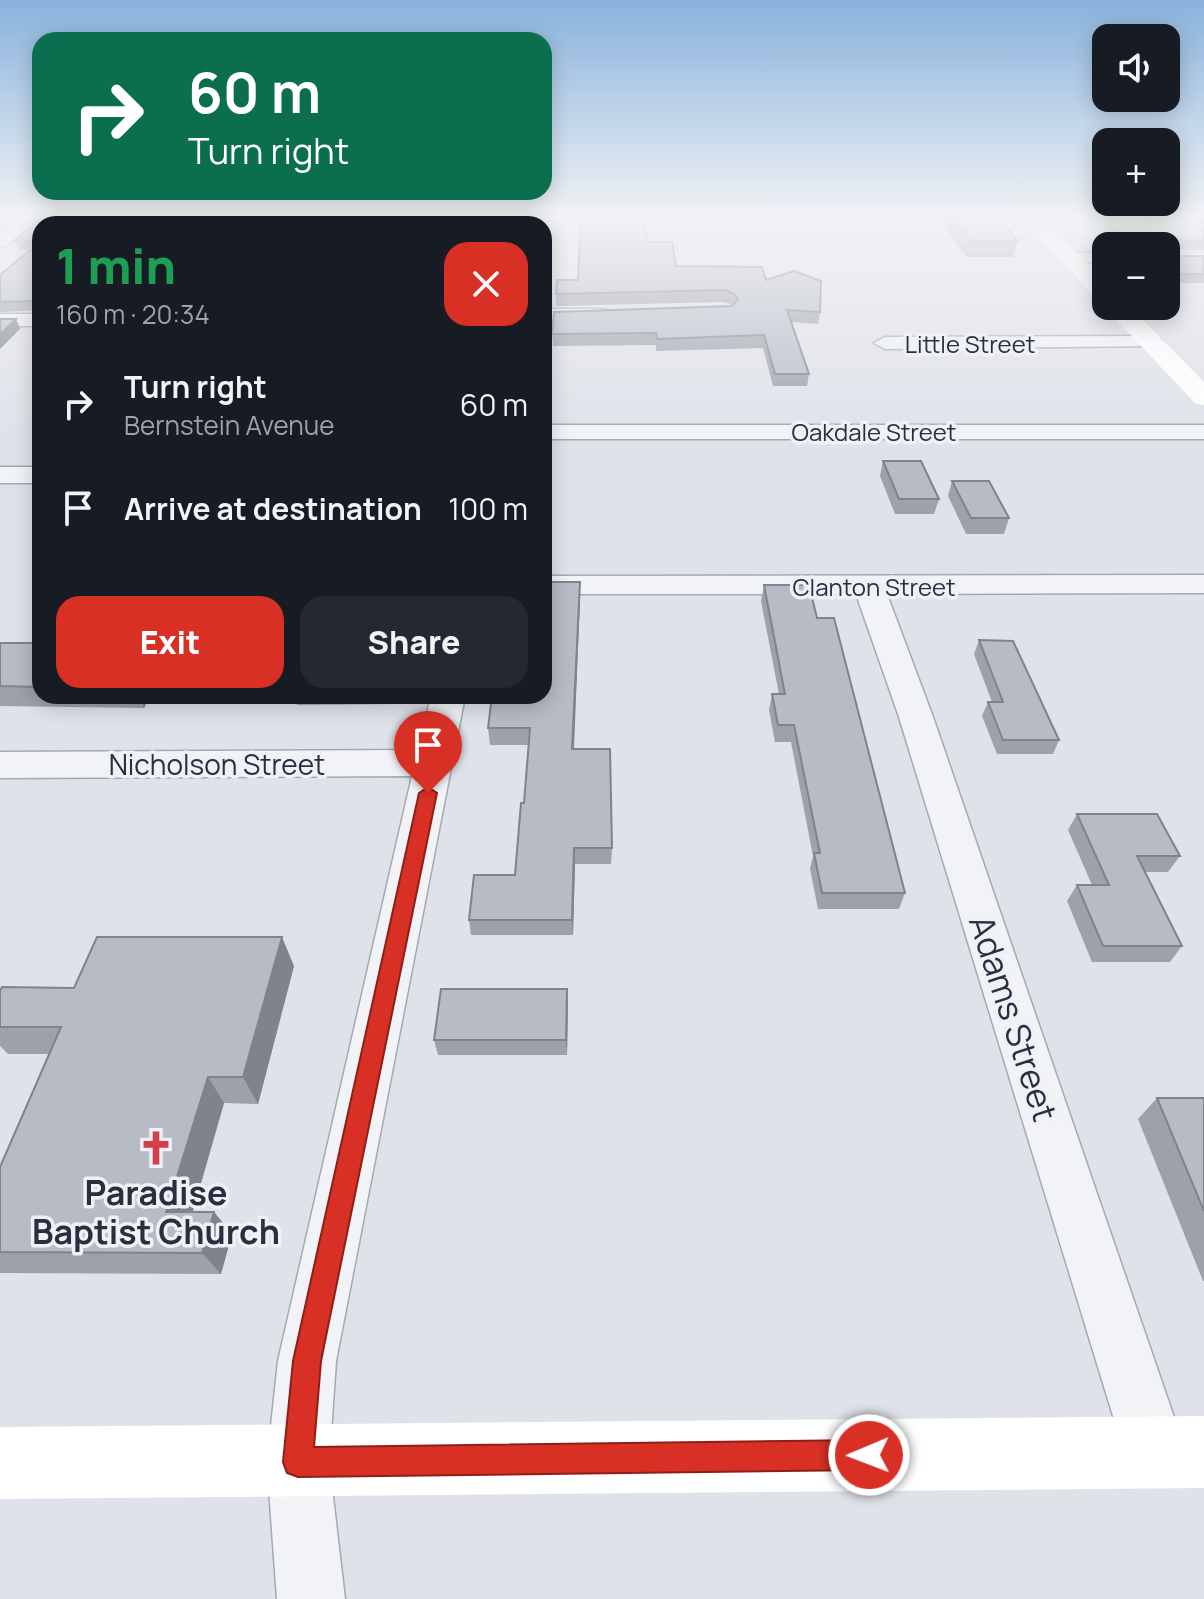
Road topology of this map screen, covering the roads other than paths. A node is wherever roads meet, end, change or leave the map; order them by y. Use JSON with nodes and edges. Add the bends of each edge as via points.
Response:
{"nodes":[{"id":1,"x":552,"y":315,"type":"edge"},
{"id":2,"x":624,"y":315,"type":"edge"},
{"id":3,"x":0,"y":320,"type":"edge"},
{"id":4,"x":32,"y":320,"type":"edge"},
{"id":5,"x":1130,"y":320,"type":"edge"},
{"id":6,"x":1152,"y":342,"type":"junction"},
{"id":7,"x":885,"y":343,"type":"dead end"},
{"id":8,"x":1193,"y":375,"type":"edge"},
{"id":9,"x":1204,"y":397,"type":"edge"},
{"id":10,"x":552,"y":432,"type":"edge"},
{"id":11,"x":1204,"y":432,"type":"edge"},
{"id":12,"x":0,"y":475,"type":"edge"},
{"id":13,"x":32,"y":475,"type":"edge"},
{"id":14,"x":1204,"y":584,"type":"edge"},
{"id":15,"x":552,"y":585,"type":"edge"},
{"id":16,"x":869,"y":587,"type":"junction"},
{"id":17,"x":446,"y":704,"type":"edge"},
{"id":18,"x":435,"y":763,"type":"junction"},
{"id":19,"x":0,"y":765,"type":"edge"},
{"id":20,"x":1180,"y":1452,"type":"edge"},
{"id":21,"x":298,"y":1462,"type":"junction"},
{"id":22,"x":0,"y":1463,"type":"edge"},
{"id":23,"x":311,"y":1599,"type":"edge"}],
"edges":[{"from":1,"to":2,"type":"street"},
{"from":3,"to":4,"type":"street"},
{"from":5,"to":6,"type":"main road"},
{"from":6,"to":7,"type":"street","name":"Little Street"},
{"from":6,"to":8,"type":"main road"},
{"from":8,"to":9,"type":"main road"},
{"from":10,"to":11,"type":"street","name":"Oakdale Street"},
{"from":12,"to":13,"type":"street"},
{"from":14,"to":16,"type":"street","name":"Clanton Street"},
{"from":15,"to":16,"type":"street","name":"Clanton Street"},
{"from":16,"to":20,"type":"street","name":"Adams Street"},
{"from":17,"to":18,"type":"street"},
{"from":18,"to":19,"type":"street","name":"Nicholson Street"},
{"from":18,"to":21,"type":"street","via":[[307,1361]]},
{"from":20,"to":21,"type":"main road"},
{"from":21,"to":22,"type":"main road"},
{"from":21,"to":23,"type":"street"}]}
